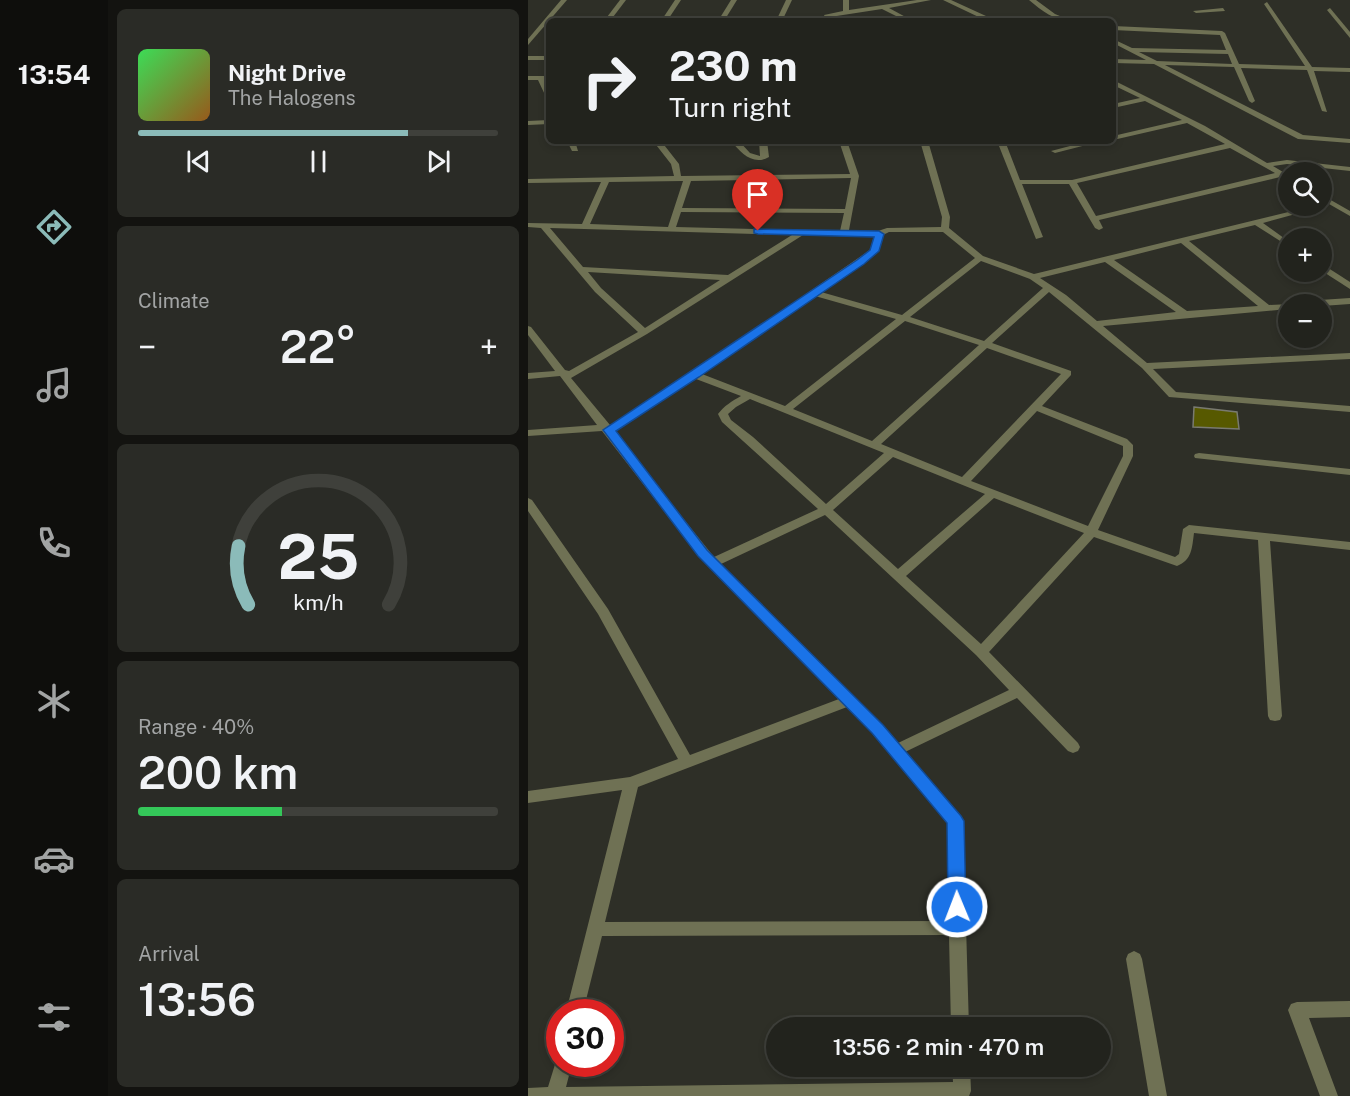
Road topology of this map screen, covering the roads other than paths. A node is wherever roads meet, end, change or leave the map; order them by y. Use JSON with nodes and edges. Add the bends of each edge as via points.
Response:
{"nodes":[{"id":1,"x":564,"y":0,"type":"edge"},
{"id":2,"x":623,"y":0,"type":"edge"},
{"id":3,"x":678,"y":0,"type":"edge"},
{"id":4,"x":734,"y":0,"type":"edge"},
{"id":5,"x":789,"y":0,"type":"edge"},
{"id":6,"x":846,"y":0,"type":"edge"},
{"id":7,"x":928,"y":0,"type":"edge"},
{"id":8,"x":946,"y":0,"type":"edge"},
{"id":9,"x":959,"y":0,"type":"edge"},
{"id":10,"x":1032,"y":0,"type":"edge"},
{"id":11,"x":1267,"y":4,"type":"dead end"},
{"id":12,"x":883,"y":7,"type":"junction"},
{"id":13,"x":1222,"y":10,"type":"dead end"},
{"id":14,"x":1330,"y":10,"type":"dead end"},
{"id":15,"x":846,"y":12,"type":"junction"},
{"id":16,"x":548,"y":18,"type":"edge"},
{"id":17,"x":609,"y":18,"type":"edge"},
{"id":18,"x":666,"y":18,"type":"edge"},
{"id":19,"x":724,"y":18,"type":"edge"},
{"id":20,"x":780,"y":18,"type":"edge"},
{"id":21,"x":828,"y":18,"type":"edge"},
{"id":22,"x":904,"y":18,"type":"edge"},
{"id":23,"x":985,"y":18,"type":"edge"},
{"id":24,"x":1061,"y":18,"type":"edge"},
{"id":25,"x":546,"y":21,"type":"edge"},
{"id":26,"x":1116,"y":28,"type":"edge"},
{"id":27,"x":528,"y":29,"type":"edge"},
{"id":28,"x":539,"y":29,"type":"junction"},
{"id":29,"x":546,"y":29,"type":"edge"},
{"id":30,"x":1195,"y":31,"type":"junction"},
{"id":31,"x":1350,"y":36,"type":"edge"},
{"id":32,"x":528,"y":43,"type":"edge"},
{"id":33,"x":1116,"y":43,"type":"edge"},
{"id":34,"x":1130,"y":50,"type":"junction"},
{"id":35,"x":1230,"y":52,"type":"junction"},
{"id":36,"x":528,"y":58,"type":"edge"},
{"id":37,"x":546,"y":58,"type":"edge"},
{"id":38,"x":1116,"y":61,"type":"edge"},
{"id":39,"x":1155,"y":63,"type":"junction"},
{"id":40,"x":1237,"y":66,"type":"junction"},
{"id":41,"x":1310,"y":69,"type":"junction"},
{"id":42,"x":1350,"y":70,"type":"edge"},
{"id":43,"x":528,"y":78,"type":"edge"},
{"id":44,"x":540,"y":78,"type":"junction"},
{"id":45,"x":546,"y":78,"type":"edge"},
{"id":46,"x":1116,"y":84,"type":"edge"},
{"id":47,"x":546,"y":91,"type":"edge"},
{"id":48,"x":1146,"y":99,"type":"junction"},
{"id":49,"x":1252,"y":101,"type":"dead end"},
{"id":50,"x":1116,"y":105,"type":"edge"},
{"id":51,"x":1325,"y":111,"type":"dead end"},
{"id":52,"x":1188,"y":121,"type":"junction"},
{"id":53,"x":546,"y":122,"type":"edge"},
{"id":54,"x":528,"y":123,"type":"edge"},
{"id":55,"x":1116,"y":137,"type":"edge"},
{"id":56,"x":1350,"y":141,"type":"edge"},
{"id":57,"x":659,"y":144,"type":"edge"},
{"id":58,"x":738,"y":144,"type":"edge"},
{"id":59,"x":763,"y":144,"type":"edge"},
{"id":60,"x":844,"y":144,"type":"edge"},
{"id":61,"x":925,"y":144,"type":"edge"},
{"id":62,"x":1002,"y":144,"type":"edge"},
{"id":63,"x":1085,"y":144,"type":"edge"},
{"id":64,"x":1232,"y":145,"type":"junction"},
{"id":65,"x":1055,"y":151,"type":"dead end"},
{"id":66,"x":1266,"y":165,"type":"junction"},
{"id":67,"x":1350,"y":169,"type":"edge"},
{"id":68,"x":1278,"y":172,"type":"edge"},
{"id":69,"x":855,"y":176,"type":"junction"},
{"id":70,"x":678,"y":178,"type":"junction"},
{"id":71,"x":688,"y":178,"type":"junction"},
{"id":72,"x":1278,"y":178,"type":"edge"},
{"id":73,"x":606,"y":179,"type":"junction"},
{"id":74,"x":528,"y":181,"type":"edge"},
{"id":75,"x":1017,"y":182,"type":"junction"},
{"id":76,"x":1072,"y":182,"type":"junction"},
{"id":77,"x":1332,"y":204,"type":"edge"},
{"id":78,"x":678,"y":210,"type":"junction"},
{"id":79,"x":848,"y":211,"type":"junction"},
{"id":80,"x":1350,"y":214,"type":"edge"},
{"id":81,"x":1279,"y":216,"type":"edge"},
{"id":82,"x":1094,"y":219,"type":"junction"},
{"id":83,"x":1256,"y":222,"type":"junction"},
{"id":84,"x":528,"y":225,"type":"edge"},
{"id":85,"x":543,"y":225,"type":"junction"},
{"id":86,"x":585,"y":226,"type":"junction"},
{"id":87,"x":1099,"y":228,"type":"dead end"},
{"id":88,"x":671,"y":229,"type":"junction"},
{"id":89,"x":945,"y":229,"type":"junction"},
{"id":90,"x":844,"y":232,"type":"junction"},
{"id":91,"x":801,"y":233,"type":"junction"},
{"id":92,"x":879,"y":234,"type":"junction"},
{"id":93,"x":1039,"y":237,"type":"dead end"},
{"id":94,"x":1278,"y":237,"type":"edge"},
{"id":95,"x":1183,"y":240,"type":"junction"},
{"id":96,"x":980,"y":258,"type":"junction"},
{"id":97,"x":1107,"y":259,"type":"junction"},
{"id":98,"x":580,"y":268,"type":"junction"},
{"id":99,"x":1332,"y":274,"type":"edge"},
{"id":100,"x":1033,"y":277,"type":"junction"},
{"id":101,"x":730,"y":278,"type":"junction"},
{"id":102,"x":1350,"y":286,"type":"edge"},
{"id":103,"x":1049,"y":287,"type":"junction"},
{"id":104,"x":815,"y":293,"type":"junction"},
{"id":105,"x":1350,"y":301,"type":"edge"},
{"id":106,"x":1332,"y":302,"type":"edge"},
{"id":107,"x":1278,"y":307,"type":"edge"},
{"id":108,"x":1268,"y":308,"type":"junction"},
{"id":109,"x":1185,"y":314,"type":"junction"},
{"id":110,"x":904,"y":316,"type":"junction"},
{"id":111,"x":1094,"y":324,"type":"junction"},
{"id":112,"x":528,"y":329,"type":"edge"},
{"id":113,"x":644,"y":332,"type":"junction"},
{"id":114,"x":987,"y":343,"type":"junction"},
{"id":115,"x":1350,"y":356,"type":"edge"},
{"id":116,"x":1145,"y":366,"type":"junction"},
{"id":117,"x":566,"y":374,"type":"junction"},
{"id":118,"x":695,"y":375,"type":"junction"},
{"id":119,"x":528,"y":376,"type":"edge"},
{"id":120,"x":750,"y":395,"type":"junction"},
{"id":121,"x":1036,"y":407,"type":"junction"},
{"id":122,"x":787,"y":408,"type":"junction"},
{"id":123,"x":1350,"y":410,"type":"edge"},
{"id":124,"x":607,"y":429,"type":"junction"},
{"id":125,"x":528,"y":433,"type":"edge"},
{"id":126,"x":874,"y":445,"type":"junction"},
{"id":127,"x":891,"y":453,"type":"junction"},
{"id":128,"x":1199,"y":456,"type":"dead end"},
{"id":129,"x":1350,"y":472,"type":"edge"},
{"id":130,"x":965,"y":481,"type":"junction"},
{"id":131,"x":993,"y":492,"type":"junction"},
{"id":132,"x":528,"y":502,"type":"edge"},
{"id":133,"x":826,"y":510,"type":"junction"},
{"id":134,"x":1091,"y":533,"type":"junction"},
{"id":135,"x":1264,"y":536,"type":"junction"},
{"id":136,"x":1350,"y":546,"type":"edge"},
{"id":137,"x":713,"y":563,"type":"junction"},
{"id":138,"x":898,"y":576,"type":"junction"},
{"id":139,"x":981,"y":652,"type":"junction"},
{"id":140,"x":1019,"y":691,"type":"junction"},
{"id":141,"x":849,"y":701,"type":"junction"},
{"id":142,"x":1275,"y":716,"type":"dead end"},
{"id":143,"x":1073,"y":747,"type":"dead end"},
{"id":144,"x":895,"y":751,"type":"junction"},
{"id":145,"x":687,"y":762,"type":"junction"},
{"id":146,"x":631,"y":783,"type":"junction"},
{"id":147,"x":528,"y":797,"type":"edge"},
{"id":148,"x":958,"y":928,"type":"junction"},
{"id":149,"x":595,"y":929,"type":"junction"},
{"id":150,"x":1134,"y":959,"type":"dead end"},
{"id":151,"x":578,"y":999,"type":"edge"},
{"id":152,"x":1350,"y":1009,"type":"edge"},
{"id":153,"x":960,"y":1017,"type":"edge"},
{"id":154,"x":560,"y":1077,"type":"edge"},
{"id":155,"x":961,"y":1077,"type":"edge"},
{"id":156,"x":962,"y":1093,"type":"edge"},
{"id":157,"x":531,"y":1096,"type":"edge"},
{"id":158,"x":555,"y":1096,"type":"edge"},
{"id":159,"x":1158,"y":1096,"type":"edge"},
{"id":160,"x":1329,"y":1096,"type":"edge"}],
"edges":[{"from":1,"to":16,"type":"street"},
{"from":2,"to":17,"type":"street"},
{"from":3,"to":18,"type":"street"},
{"from":4,"to":19,"type":"street"},
{"from":5,"to":20,"type":"street"},
{"from":6,"to":15,"type":"street"},
{"from":7,"to":12,"type":"street"},
{"from":8,"to":9,"type":"street"},
{"from":8,"to":23,"type":"street"},
{"from":10,"to":24,"type":"street"},
{"from":11,"to":41,"type":"street"},
{"from":12,"to":15,"type":"street"},
{"from":12,"to":22,"type":"street"},
{"from":13,"to":30,"type":"street","via":[[1196,8]]},
{"from":14,"to":31,"type":"street"},
{"from":15,"to":21,"type":"street"},
{"from":25,"to":28,"type":"street"},
{"from":26,"to":30,"type":"street"},
{"from":27,"to":28,"type":"street"},
{"from":28,"to":29,"type":"street"},
{"from":28,"to":32,"type":"street"},
{"from":30,"to":35,"type":"street","via":[[1222,33]]},
{"from":33,"to":34,"type":"street"},
{"from":34,"to":35,"type":"street"},
{"from":34,"to":39,"type":"street"},
{"from":35,"to":40,"type":"street"},
{"from":36,"to":37,"type":"street"},
{"from":38,"to":39,"type":"street"},
{"from":39,"to":40,"type":"street"},
{"from":39,"to":56,"type":"street","via":[[1301,137]]},
{"from":40,"to":41,"type":"street"},
{"from":40,"to":49,"type":"street"},
{"from":41,"to":42,"type":"street"},
{"from":41,"to":51,"type":"street"},
{"from":43,"to":44,"type":"street"},
{"from":44,"to":45,"type":"street"},
{"from":44,"to":47,"type":"street"},
{"from":46,"to":48,"type":"street"},
{"from":48,"to":50,"type":"street"},
{"from":48,"to":52,"type":"street"},
{"from":52,"to":55,"type":"street"},
{"from":52,"to":64,"type":"street"},
{"from":53,"to":54,"type":"street"},
{"from":57,"to":70,"type":"street","via":[[675,164]]},
{"from":58,"to":59,"type":"street","via":[[756,159],[765,156]]},
{"from":60,"to":69,"type":"street"},
{"from":61,"to":89,"type":"street","via":[[946,217]]},
{"from":62,"to":75,"type":"street"},
{"from":63,"to":65,"type":"street"},
{"from":64,"to":66,"type":"street"},
{"from":64,"to":76,"type":"street"},
{"from":66,"to":67,"type":"street","via":[[1287,162]]},
{"from":66,"to":68,"type":"street"},
{"from":69,"to":71,"type":"street"},
{"from":69,"to":79,"type":"street"},
{"from":70,"to":71,"type":"street"},
{"from":70,"to":73,"type":"street"},
{"from":71,"to":78,"type":"street"},
{"from":72,"to":82,"type":"street"},
{"from":73,"to":74,"type":"street"},
{"from":73,"to":86,"type":"street"},
{"from":75,"to":76,"type":"street"},
{"from":75,"to":93,"type":"street"},
{"from":76,"to":82,"type":"street"},
{"from":77,"to":80,"type":"street"},
{"from":78,"to":79,"type":"street"},
{"from":78,"to":88,"type":"street"},
{"from":79,"to":90,"type":"street"},
{"from":81,"to":83,"type":"street"},
{"from":82,"to":87,"type":"street"},
{"from":83,"to":94,"type":"street"},
{"from":83,"to":95,"type":"street"},
{"from":84,"to":85,"type":"street"},
{"from":85,"to":86,"type":"street"},
{"from":85,"to":98,"type":"street"},
{"from":86,"to":88,"type":"street"},
{"from":88,"to":91,"type":"street"},
{"from":89,"to":92,"type":"street","via":[[887,230]]},
{"from":89,"to":96,"type":"street"},
{"from":90,"to":91,"type":"street"},
{"from":90,"to":92,"type":"street"},
{"from":91,"to":101,"type":"street"},
{"from":92,"to":104,"type":"street","via":[[874,251]]},
{"from":95,"to":97,"type":"street"},
{"from":95,"to":108,"type":"street"},
{"from":96,"to":100,"type":"street"},
{"from":96,"to":110,"type":"street"},
{"from":97,"to":100,"type":"street"},
{"from":97,"to":109,"type":"street"},
{"from":98,"to":101,"type":"street"},
{"from":98,"to":113,"type":"street"},
{"from":99,"to":102,"type":"street"},
{"from":100,"to":103,"type":"street"},
{"from":101,"to":113,"type":"street"},
{"from":103,"to":111,"type":"street"},
{"from":103,"to":114,"type":"street"},
{"from":104,"to":110,"type":"street"},
{"from":104,"to":118,"type":"street"},
{"from":105,"to":106,"type":"street"},
{"from":107,"to":108,"type":"street"},
{"from":108,"to":109,"type":"street"},
{"from":109,"to":111,"type":"street"},
{"from":110,"to":114,"type":"street"},
{"from":110,"to":122,"type":"street"},
{"from":111,"to":116,"type":"street"},
{"from":112,"to":117,"type":"street"},
{"from":113,"to":117,"type":"street"},
{"from":114,"to":121,"type":"street","via":[[1067,373]]},
{"from":114,"to":126,"type":"street"},
{"from":115,"to":116,"type":"street"},
{"from":116,"to":123,"type":"street","via":[[1173,395]]},
{"from":117,"to":119,"type":"street"},
{"from":117,"to":124,"type":"street"},
{"from":118,"to":120,"type":"street"},
{"from":118,"to":124,"type":"street"},
{"from":120,"to":122,"type":"street"},
{"from":120,"to":133,"type":"street","via":[[723,414],[726,422]]},
{"from":121,"to":130,"type":"street"},
{"from":121,"to":134,"type":"street","via":[[1128,446],[1128,456]]},
{"from":122,"to":126,"type":"street"},
{"from":124,"to":125,"type":"street"},
{"from":124,"to":137,"type":"street"},
{"from":126,"to":127,"type":"street"},
{"from":127,"to":130,"type":"street"},
{"from":127,"to":133,"type":"street"},
{"from":128,"to":129,"type":"street"},
{"from":130,"to":131,"type":"street"},
{"from":131,"to":134,"type":"street"},
{"from":131,"to":138,"type":"street"},
{"from":132,"to":145,"type":"street","via":[[603,612]]},
{"from":133,"to":137,"type":"street"},
{"from":133,"to":138,"type":"street"},
{"from":134,"to":135,"type":"street","via":[[1178,562],[1185,555],[1189,529]]},
{"from":134,"to":139,"type":"street"},
{"from":135,"to":136,"type":"street"},
{"from":135,"to":142,"type":"street"},
{"from":137,"to":141,"type":"street"},
{"from":138,"to":139,"type":"street"},
{"from":139,"to":140,"type":"street"},
{"from":140,"to":143,"type":"street"},
{"from":140,"to":144,"type":"street"},
{"from":141,"to":144,"type":"street"},
{"from":141,"to":145,"type":"street"},
{"from":144,"to":148,"type":"street","via":[[955,821]]},
{"from":145,"to":146,"type":"street"},
{"from":146,"to":147,"type":"street"},
{"from":146,"to":149,"type":"street"},
{"from":148,"to":149,"type":"street"},
{"from":148,"to":153,"type":"street"},
{"from":149,"to":151,"type":"street"},
{"from":150,"to":159,"type":"street"},
{"from":152,"to":160,"type":"street","via":[[1297,1010]]},
{"from":154,"to":158,"type":"street"},
{"from":155,"to":156,"type":"street"},
{"from":156,"to":158,"type":"street"},
{"from":157,"to":158,"type":"street"}]}
